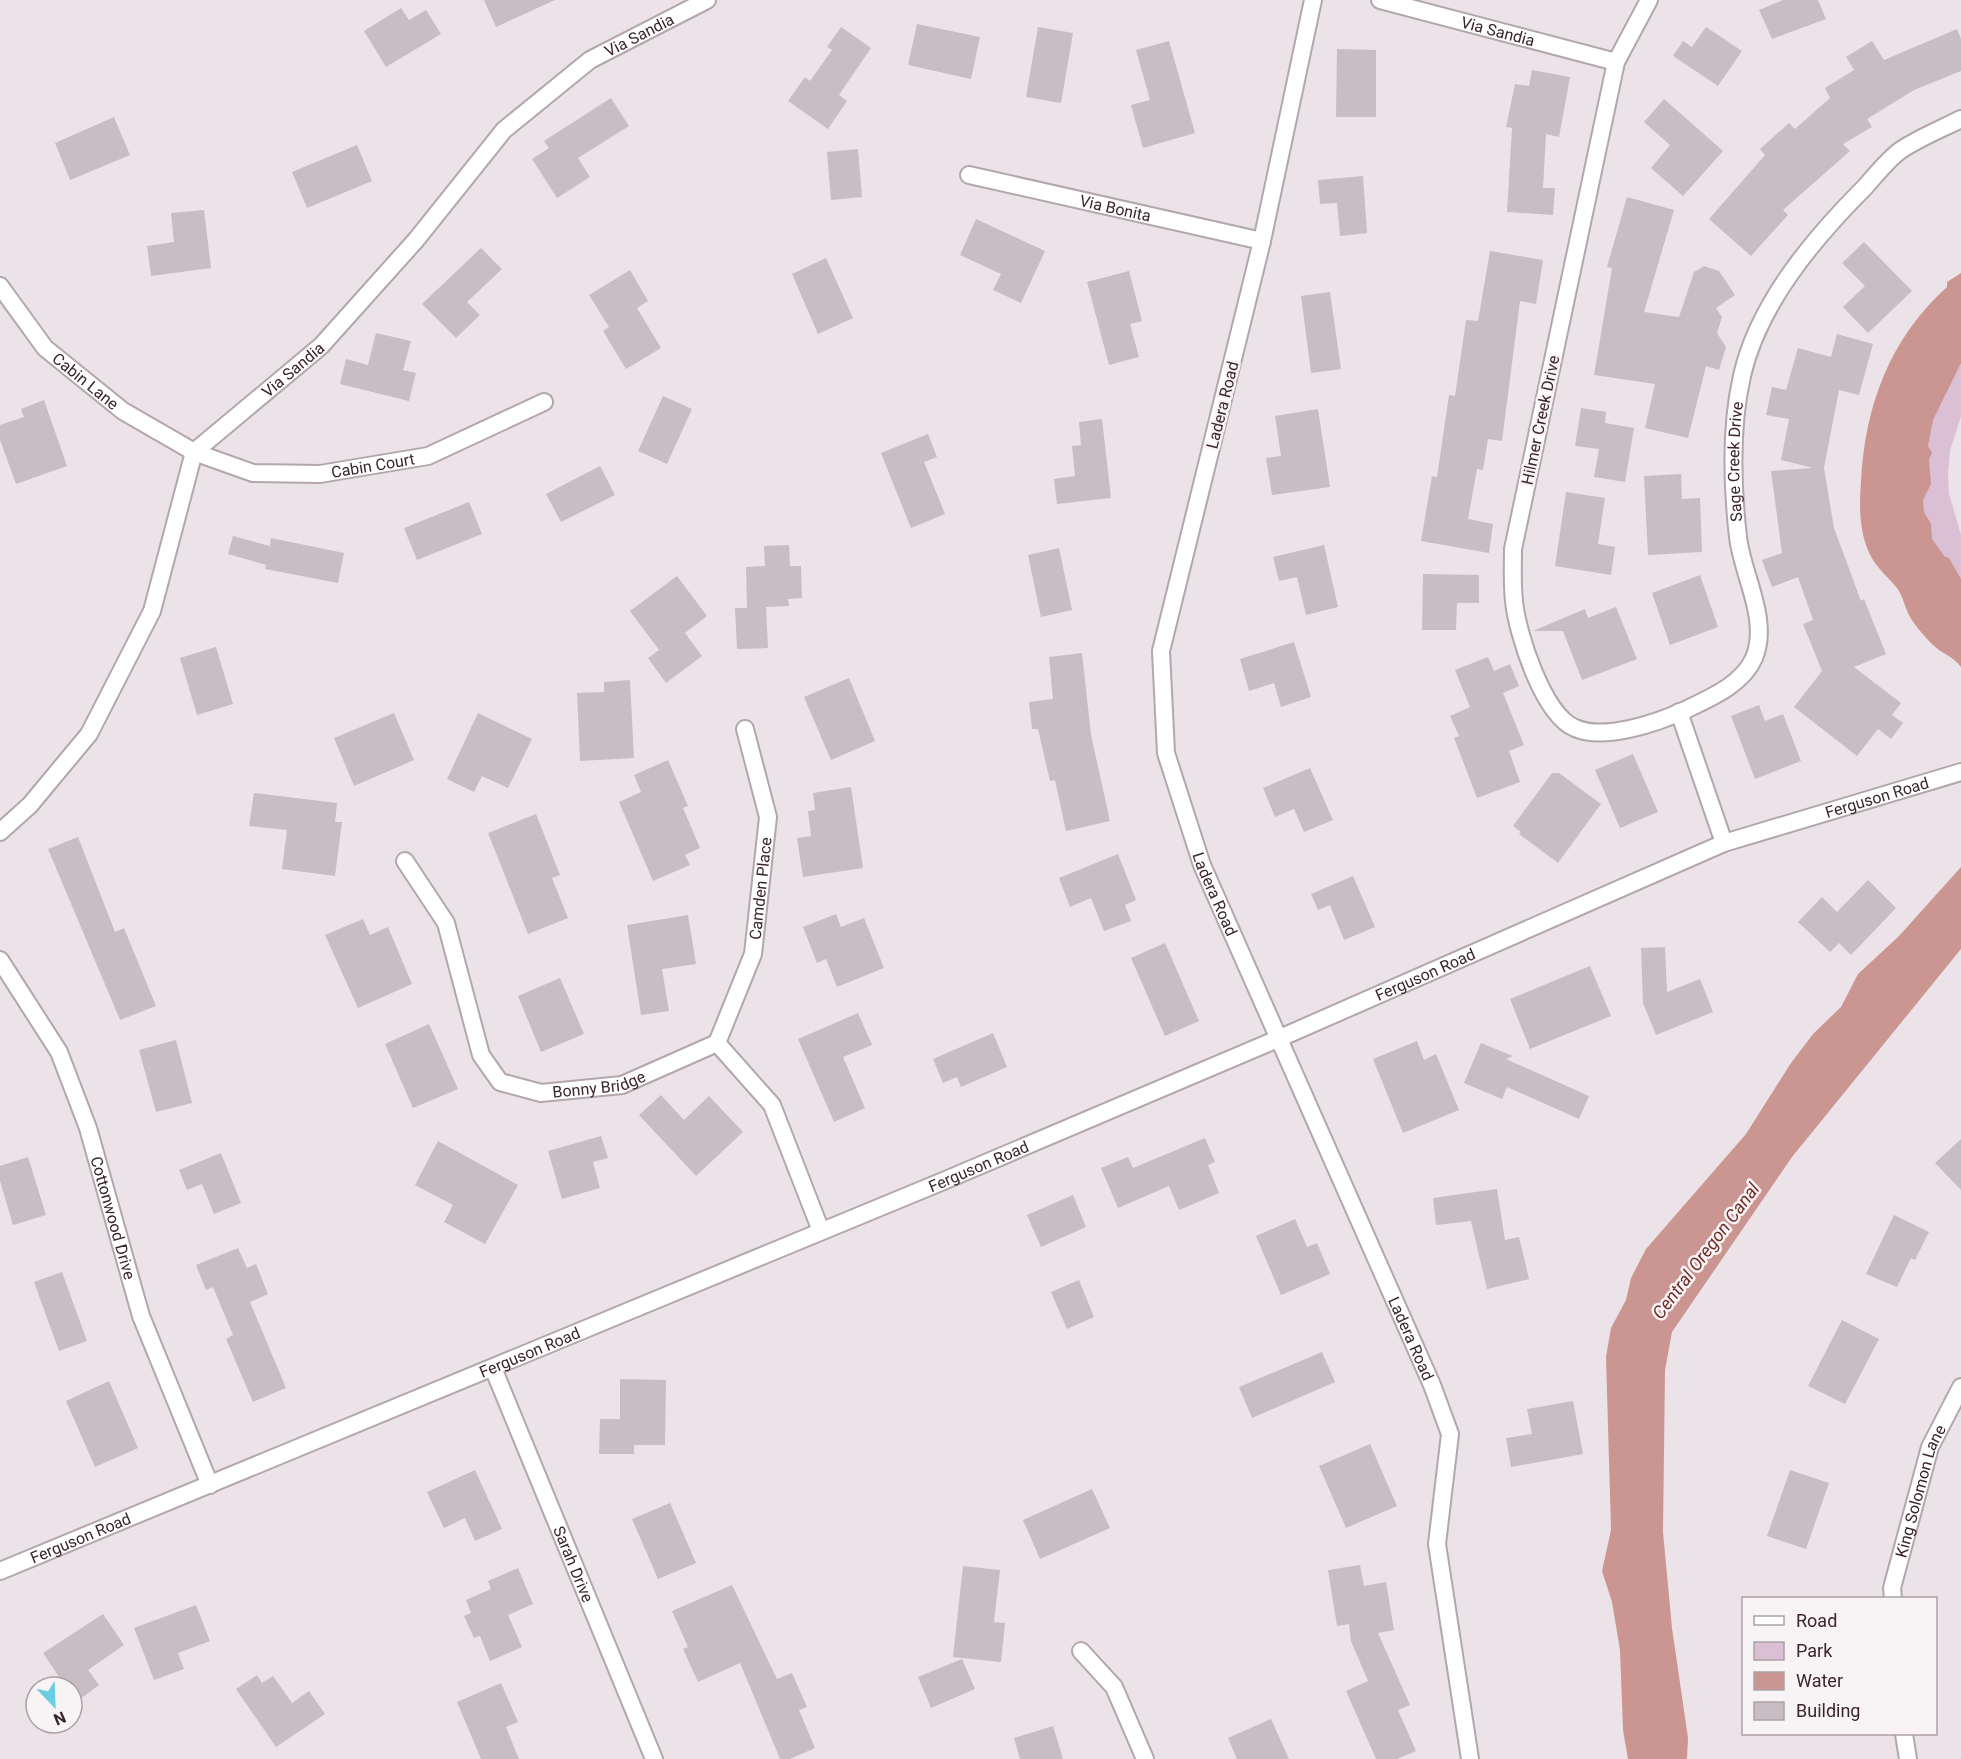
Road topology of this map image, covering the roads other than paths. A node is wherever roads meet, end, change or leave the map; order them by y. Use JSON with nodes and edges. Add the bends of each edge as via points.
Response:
{"nodes":[{"id":1,"x":707,"y":0,"type":"edge"},
{"id":2,"x":1313,"y":0,"type":"edge"},
{"id":3,"x":1380,"y":0,"type":"edge"},
{"id":4,"x":1649,"y":0,"type":"edge"},
{"id":5,"x":1616,"y":62,"type":"junction"},
{"id":6,"x":1961,"y":119,"type":"edge"},
{"id":7,"x":969,"y":175,"type":"dead end"},
{"id":8,"x":1262,"y":242,"type":"junction"},
{"id":9,"x":0,"y":286,"type":"edge"},
{"id":10,"x":544,"y":402,"type":"dead end"},
{"id":11,"x":194,"y":452,"type":"junction"},
{"id":12,"x":1679,"y":712,"type":"junction"},
{"id":13,"x":745,"y":729,"type":"dead end"},
{"id":14,"x":1961,"y":772,"type":"edge"},
{"id":15,"x":0,"y":832,"type":"edge"},
{"id":16,"x":1724,"y":843,"type":"junction"},
{"id":17,"x":405,"y":861,"type":"dead end"},
{"id":18,"x":0,"y":960,"type":"edge"},
{"id":19,"x":1280,"y":1038,"type":"junction"},
{"id":20,"x":717,"y":1043,"type":"junction"},
{"id":21,"x":821,"y":1231,"type":"junction"},
{"id":22,"x":493,"y":1368,"type":"junction"},
{"id":23,"x":1961,"y":1387,"type":"edge"},
{"id":24,"x":210,"y":1485,"type":"junction"},
{"id":25,"x":0,"y":1571,"type":"edge"},
{"id":26,"x":1893,"y":1597,"type":"edge"},
{"id":27,"x":1081,"y":1651,"type":"dead end"},
{"id":28,"x":1904,"y":1735,"type":"edge"},
{"id":29,"x":654,"y":1759,"type":"edge"},
{"id":30,"x":1145,"y":1759,"type":"edge"},
{"id":31,"x":1470,"y":1759,"type":"edge"},
{"id":32,"x":1908,"y":1759,"type":"edge"}],
"edges":[{"from":1,"to":11,"type":"street","name":"Via Sandia","via":[[590,60],[504,130],[416,240],[321,346]]},
{"from":2,"to":8,"type":"street","name":"Ladera Road"},
{"from":3,"to":5,"type":"street","name":"Via Sandia"},
{"from":4,"to":5,"type":"street","name":"Hilmer Creek Drive"},
{"from":5,"to":12,"type":"street","name":"Hilmer Creek Drive","via":[[1513,549],[1514,603],[1542,693],[1557,715],[1573,728],[1609,733]]},
{"from":6,"to":12,"type":"street","name":"Sage Creek Drive","via":[[1900,151],[1830,222],[1800,257],[1758,333],[1742,375],[1732,486],[1740,555],[1755,607],[1758,640],[1744,674],[1717,695]]},
{"from":7,"to":8,"type":"street","name":"Via Bonita"},
{"from":8,"to":19,"type":"street","name":"Ladera Road","via":[[1161,651],[1166,753],[1202,865]]},
{"from":9,"to":11,"type":"street","name":"Cabin Lane","via":[[45,348],[123,411]]},
{"from":10,"to":11,"type":"street","name":"Cabin Court","via":[[428,456],[320,474],[253,473]]},
{"from":11,"to":15,"type":"street","via":[[147,622],[88,734],[30,805]]},
{"from":12,"to":16,"type":"street"},
{"from":13,"to":20,"type":"street","name":"Camden Place","via":[[768,817],[753,954]]},
{"from":14,"to":16,"type":"street","name":"Ferguson Road"},
{"from":16,"to":19,"type":"street","name":"Ferguson Road"},
{"from":17,"to":20,"type":"street","name":"Bonny Bridge","via":[[446,923],[481,1055],[500,1082],[541,1093],[622,1085]]},
{"from":18,"to":24,"type":"street","name":"Cottonwood Drive","via":[[59,1052],[88,1128],[141,1316]]},
{"from":19,"to":21,"type":"street","name":"Ferguson Road"},
{"from":19,"to":31,"type":"street","name":"Ladera Road","via":[[1450,1434],[1437,1544]]},
{"from":20,"to":21,"type":"street","via":[[772,1105]]},
{"from":21,"to":22,"type":"street","name":"Ferguson Road"},
{"from":22,"to":24,"type":"street","name":"Ferguson Road"},
{"from":22,"to":29,"type":"street","name":"Sarah Drive"},
{"from":23,"to":26,"type":"street","name":"King Solomon Lane","via":[[1930,1447]]},
{"from":24,"to":25,"type":"street","name":"Ferguson Road"},
{"from":27,"to":30,"type":"street","via":[[1114,1687]]},
{"from":28,"to":32,"type":"street"}]}
